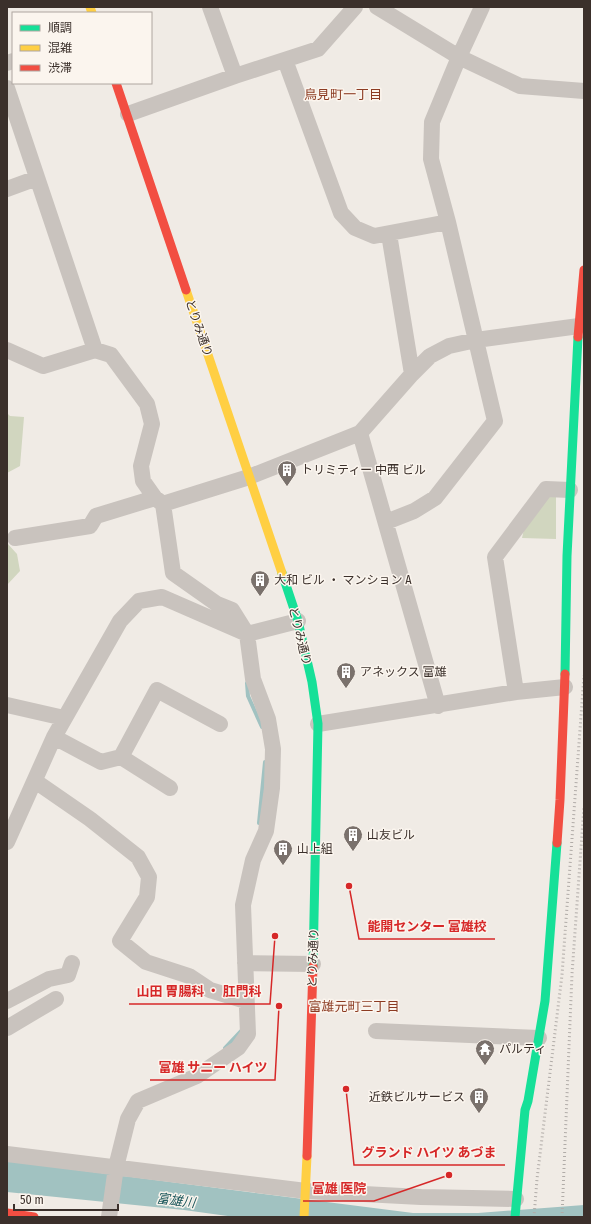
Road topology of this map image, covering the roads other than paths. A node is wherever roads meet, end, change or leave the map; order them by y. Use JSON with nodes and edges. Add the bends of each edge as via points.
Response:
{"nodes":[{"id":1,"x":210,"y":7,"type":"edge"},
{"id":2,"x":355,"y":7,"type":"edge"},
{"id":3,"x":376,"y":7,"type":"edge"},
{"id":4,"x":482,"y":7,"type":"edge"},
{"id":5,"x":459,"y":57,"type":"junction"},
{"id":6,"x":285,"y":60,"type":"junction"},
{"id":7,"x":235,"y":76,"type":"junction"},
{"id":8,"x":116,"y":84,"type":"edge"},
{"id":9,"x":7,"y":88,"type":"edge"},
{"id":10,"x":584,"y":92,"type":"edge"},
{"id":11,"x":128,"y":114,"type":"junction"},
{"id":12,"x":37,"y":178,"type":"junction"},
{"id":13,"x":7,"y":189,"type":"edge"},
{"id":14,"x":448,"y":222,"type":"junction"},
{"id":15,"x":389,"y":234,"type":"junction"},
{"id":16,"x":584,"y":270,"type":"edge"},
{"id":17,"x":579,"y":326,"type":"junction"},
{"id":18,"x":476,"y":340,"type":"junction"},
{"id":19,"x":7,"y":350,"type":"edge"},
{"id":20,"x":95,"y":350,"type":"junction"},
{"id":21,"x":412,"y":374,"type":"junction"},
{"id":22,"x":360,"y":433,"type":"junction"},
{"id":23,"x":249,"y":477,"type":"junction"},
{"id":24,"x":570,"y":490,"type":"junction"},
{"id":25,"x":159,"y":501,"type":"junction"},
{"id":26,"x":386,"y":522,"type":"junction"},
{"id":27,"x":15,"y":538,"type":"dead end"},
{"id":28,"x":298,"y":621,"type":"junction"},
{"id":29,"x":247,"y":634,"type":"junction"},
{"id":30,"x":565,"y":687,"type":"junction"},
{"id":31,"x":516,"y":692,"type":"junction"},
{"id":32,"x":7,"y":705,"type":"edge"},
{"id":33,"x":438,"y":706,"type":"junction"},
{"id":34,"x":64,"y":718,"type":"junction"},
{"id":35,"x":220,"y":724,"type":"dead end"},
{"id":36,"x":318,"y":724,"type":"junction"},
{"id":37,"x":54,"y":737,"type":"junction"},
{"id":38,"x":120,"y":757,"type":"junction"},
{"id":39,"x":35,"y":781,"type":"junction"},
{"id":40,"x":170,"y":788,"type":"dead end"},
{"id":41,"x":7,"y":842,"type":"edge"},
{"id":42,"x":72,"y":963,"type":"dead end"},
{"id":43,"x":245,"y":963,"type":"junction"},
{"id":44,"x":313,"y":964,"type":"junction"},
{"id":45,"x":56,"y":999,"type":"dead end"},
{"id":46,"x":243,"y":1000,"type":"junction"},
{"id":47,"x":7,"y":1001,"type":"edge"},
{"id":48,"x":7,"y":1028,"type":"edge"},
{"id":49,"x":376,"y":1031,"type":"dead end"},
{"id":50,"x":539,"y":1038,"type":"junction"},
{"id":51,"x":7,"y":1154,"type":"edge"},
{"id":52,"x":116,"y":1167,"type":"junction"},
{"id":53,"x":306,"y":1191,"type":"junction"},
{"id":54,"x":516,"y":1201,"type":"junction"},
{"id":55,"x":13,"y":1215,"type":"edge"},
{"id":56,"x":109,"y":1215,"type":"edge"},
{"id":57,"x":34,"y":1217,"type":"edge"},
{"id":58,"x":304,"y":1217,"type":"edge"},
{"id":59,"x":515,"y":1217,"type":"edge"}],
"edges":[{"from":1,"to":7,"type":"street"},
{"from":2,"to":6,"type":"street","via":[[318,49]]},
{"from":3,"to":5,"type":"street"},
{"from":4,"to":5,"type":"street"},
{"from":5,"to":10,"type":"street","via":[[520,86]]},
{"from":5,"to":14,"type":"street","via":[[432,122],[432,159]]},
{"from":6,"to":7,"type":"street"},
{"from":6,"to":15,"type":"street","via":[[341,213],[355,228],[374,236]]},
{"from":7,"to":11,"type":"street"},
{"from":8,"to":11,"type":"street","name":"とりみ通り"},
{"from":9,"to":12,"type":"street"},
{"from":11,"to":23,"type":"street","name":"とりみ通り"},
{"from":12,"to":13,"type":"street"},
{"from":12,"to":20,"type":"street"},
{"from":14,"to":15,"type":"street"},
{"from":14,"to":18,"type":"street"},
{"from":15,"to":21,"type":"street"},
{"from":16,"to":17,"type":"street"},
{"from":17,"to":18,"type":"street"},
{"from":17,"to":24,"type":"street"},
{"from":18,"to":21,"type":"street","via":[[450,346],[430,356]]},
{"from":18,"to":26,"type":"street","via":[[495,421],[435,498],[414,511]]},
{"from":19,"to":20,"type":"street","via":[[43,366]]},
{"from":20,"to":25,"type":"street","via":[[111,355],[147,404],[152,424],[141,466],[143,481]]},
{"from":21,"to":22,"type":"street"},
{"from":22,"to":23,"type":"street"},
{"from":22,"to":26,"type":"street"},
{"from":23,"to":25,"type":"street"},
{"from":23,"to":28,"type":"street","name":"とりみ通り"},
{"from":24,"to":30,"type":"street"},
{"from":24,"to":31,"type":"street","via":[[546,489],[495,556]]},
{"from":25,"to":27,"type":"street","via":[[96,516],[90,526]]},
{"from":25,"to":29,"type":"street","via":[[173,573],[217,604],[232,610]]},
{"from":26,"to":33,"type":"street"},
{"from":28,"to":29,"type":"street"},
{"from":28,"to":36,"type":"street","name":"とりみ通り","via":[[312,682]]},
{"from":29,"to":34,"type":"street","via":[[162,597],[139,601],[120,621]]},
{"from":29,"to":43,"type":"street","via":[[253,679],[268,719],[274,749],[266,831],[253,860],[243,905]]},
{"from":30,"to":31,"type":"street"},
{"from":30,"to":50,"type":"street","via":[[545,1001]]},
{"from":31,"to":33,"type":"street"},
{"from":32,"to":34,"type":"street"},
{"from":33,"to":36,"type":"street"},
{"from":34,"to":37,"type":"street"},
{"from":35,"to":38,"type":"street","via":[[157,690]]},
{"from":36,"to":44,"type":"street","name":"とりみ通り"},
{"from":37,"to":38,"type":"street","via":[[101,762]]},
{"from":37,"to":39,"type":"street"},
{"from":38,"to":40,"type":"street"},
{"from":39,"to":41,"type":"street"},
{"from":39,"to":46,"type":"street","via":[[138,856],[149,877],[147,897],[120,941],[146,962],[189,976],[210,990]]},
{"from":42,"to":47,"type":"street","via":[[68,975],[49,979]]},
{"from":43,"to":44,"type":"street"},
{"from":43,"to":46,"type":"street"},
{"from":44,"to":53,"type":"street","name":"とりみ通り"},
{"from":45,"to":48,"type":"street"},
{"from":46,"to":52,"type":"street","via":[[248,1034],[238,1048],[197,1076],[138,1101],[128,1119]]},
{"from":49,"to":50,"type":"street"},
{"from":50,"to":54,"type":"street","via":[[525,1110]]},
{"from":51,"to":52,"type":"street"},
{"from":52,"to":53,"type":"street"},
{"from":52,"to":56,"type":"street"},
{"from":53,"to":54,"type":"street"},
{"from":53,"to":58,"type":"street","name":"とりみ通り"},
{"from":54,"to":59,"type":"street"},
{"from":55,"to":57,"type":"street"}]}
